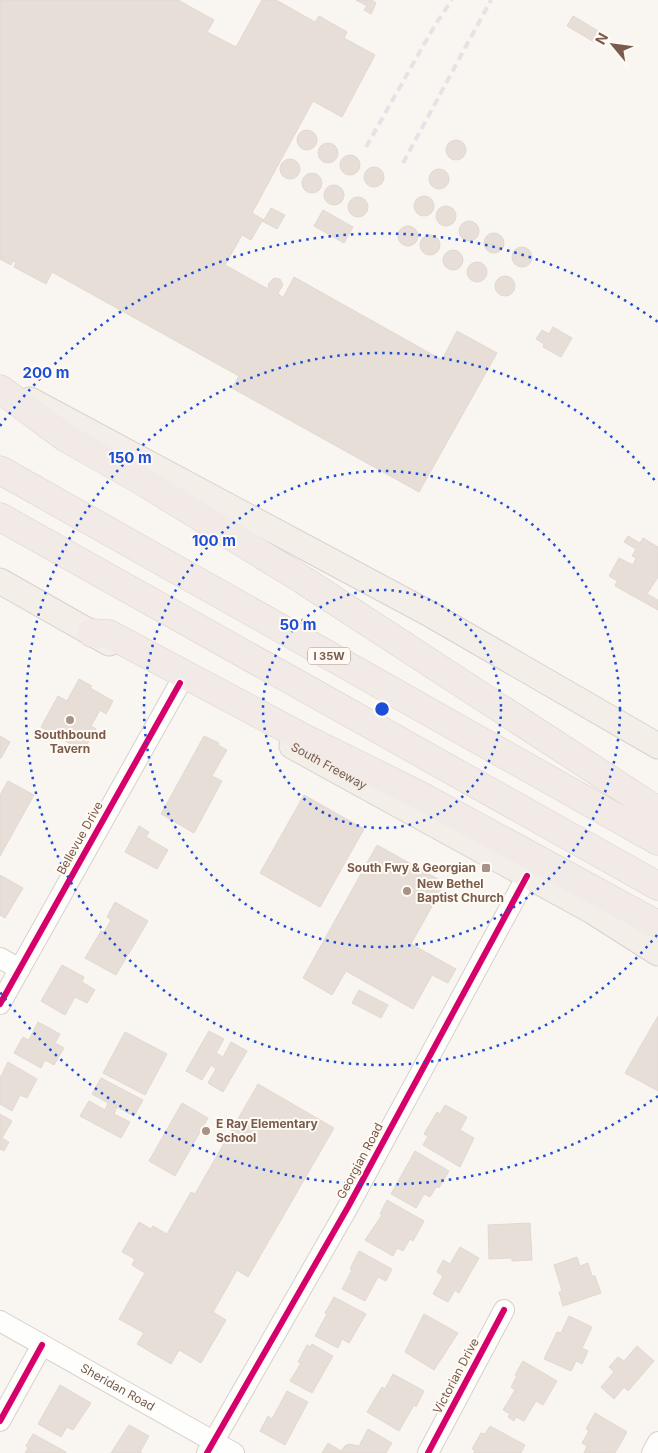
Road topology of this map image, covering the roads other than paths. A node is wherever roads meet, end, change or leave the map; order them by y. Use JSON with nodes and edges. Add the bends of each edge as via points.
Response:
{"nodes":[{"id":1,"x":0,"y":384,"type":"edge"},
{"id":2,"x":0,"y":389,"type":"edge"},
{"id":3,"x":0,"y":470,"type":"edge"},
{"id":4,"x":0,"y":517,"type":"edge"},
{"id":5,"x":0,"y":581,"type":"edge"},
{"id":6,"x":92,"y":633,"type":"junction"},
{"id":7,"x":180,"y":683,"type":"junction"},
{"id":8,"x":658,"y":746,"type":"edge"},
{"id":9,"x":658,"y":811,"type":"edge"},
{"id":10,"x":658,"y":841,"type":"edge"},
{"id":11,"x":527,"y":876,"type":"junction"},
{"id":12,"x":658,"y":886,"type":"edge"},
{"id":13,"x":658,"y":925,"type":"edge"},
{"id":14,"x":658,"y":953,"type":"edge"},
{"id":15,"x":0,"y":958,"type":"edge"},
{"id":16,"x":20,"y":969,"type":"junction"},
{"id":17,"x":0,"y":1004,"type":"edge"},
{"id":18,"x":504,"y":1310,"type":"dead end"},
{"id":19,"x":0,"y":1321,"type":"edge"},
{"id":20,"x":42,"y":1345,"type":"junction"},
{"id":21,"x":0,"y":1420,"type":"edge"},
{"id":22,"x":658,"y":1442,"type":"edge"},
{"id":23,"x":210,"y":1447,"type":"edge"},
{"id":24,"x":234,"y":1453,"type":"edge"},
{"id":25,"x":428,"y":1453,"type":"edge"},
{"id":26,"x":652,"y":1453,"type":"edge"}],
"edges":[{"from":1,"to":8,"type":"main road","via":[[428,613]]},
{"from":2,"to":9,"type":"highway","via":[[66,438],[303,580]]},
{"from":3,"to":10,"type":"highway","number":"I 35W"},
{"from":4,"to":12,"type":"highway"},
{"from":5,"to":6,"type":"main road","name":"South Freeway"},
{"from":6,"to":7,"type":"main road","name":"South Freeway"},
{"from":6,"to":13,"type":"highway","via":[[109,634]]},
{"from":7,"to":11,"type":"main road","name":"South Freeway"},
{"from":7,"to":16,"type":"street","name":"Bellevue Drive"},
{"from":11,"to":14,"type":"main road","name":"South Freeway","via":[[592,911]]},
{"from":11,"to":23,"type":"street","name":"Georgian Road","via":[[348,1207]]},
{"from":15,"to":16,"type":"street"},
{"from":16,"to":17,"type":"street","name":"Bellevue Drive"},
{"from":18,"to":25,"type":"street","name":"Victorian Drive"},
{"from":19,"to":20,"type":"street","name":"Sheridan Road"},
{"from":20,"to":21,"type":"street"},
{"from":20,"to":23,"type":"street","name":"Sheridan Road"},
{"from":22,"to":26,"type":"street"},
{"from":23,"to":24,"type":"street","name":"Sheridan Road"}]}
